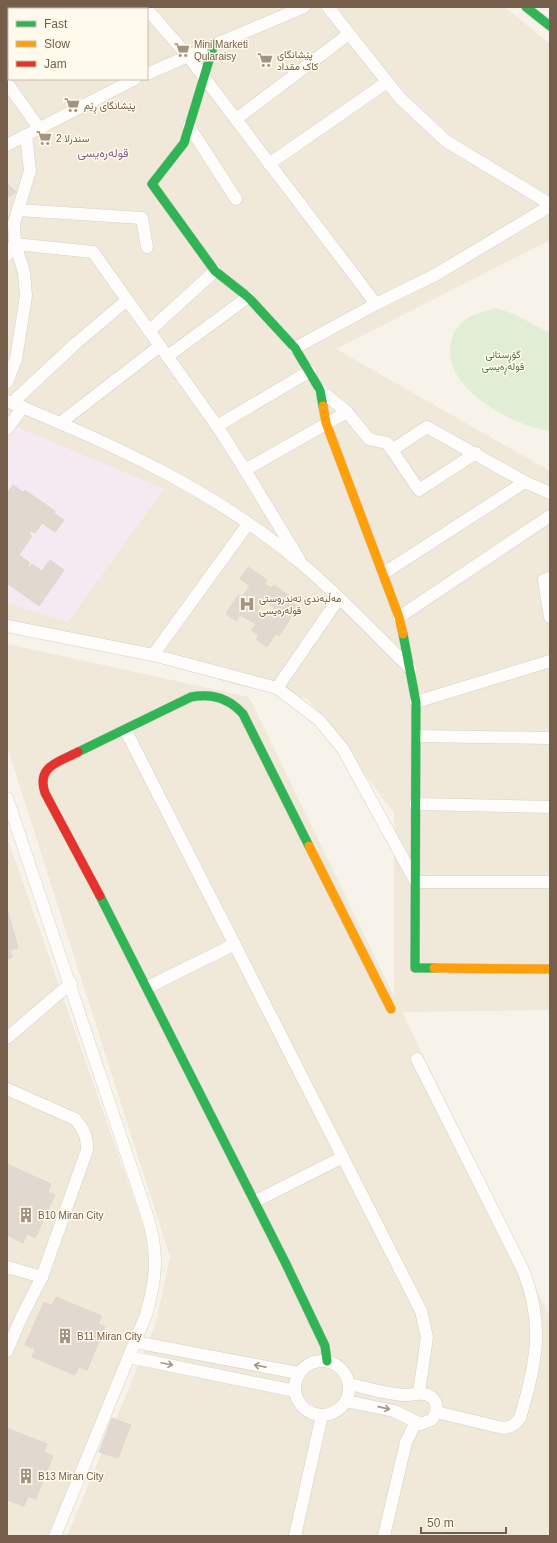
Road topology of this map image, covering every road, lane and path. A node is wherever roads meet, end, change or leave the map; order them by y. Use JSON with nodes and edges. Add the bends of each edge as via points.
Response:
{"nodes":[{"id":1,"x":304,"y":7,"type":"edge"},
{"id":2,"x":328,"y":7,"type":"edge"},
{"id":3,"x":526,"y":7,"type":"edge"},
{"id":4,"x":148,"y":10,"type":"edge"},
{"id":5,"x":550,"y":26,"type":"edge"},
{"id":6,"x":349,"y":34,"type":"junction"},
{"id":7,"x":214,"y":44,"type":"junction"},
{"id":8,"x":188,"y":56,"type":"junction"},
{"id":9,"x":148,"y":74,"type":"edge"},
{"id":10,"x":204,"y":77,"type":"junction"},
{"id":11,"x":133,"y":80,"type":"edge"},
{"id":12,"x":7,"y":82,"type":"edge"},
{"id":13,"x":387,"y":82,"type":"junction"},
{"id":14,"x":236,"y":119,"type":"junction"},
{"id":15,"x":189,"y":126,"type":"junction"},
{"id":16,"x":39,"y":128,"type":"junction"},
{"id":17,"x":26,"y":135,"type":"junction"},
{"id":18,"x":7,"y":145,"type":"edge"},
{"id":19,"x":269,"y":164,"type":"junction"},
{"id":20,"x":236,"y":199,"type":"dead end"},
{"id":21,"x":550,"y":205,"type":"edge"},
{"id":22,"x":18,"y":210,"type":"junction"},
{"id":23,"x":15,"y":244,"type":"junction"},
{"id":24,"x":147,"y":247,"type":"dead end"},
{"id":25,"x":7,"y":255,"type":"edge"},
{"id":26,"x":215,"y":270,"type":"junction"},
{"id":27,"x":248,"y":297,"type":"junction"},
{"id":28,"x":126,"y":301,"type":"junction"},
{"id":29,"x":376,"y":304,"type":"junction"},
{"id":30,"x":149,"y":331,"type":"junction"},
{"id":31,"x":160,"y":346,"type":"junction"},
{"id":32,"x":295,"y":348,"type":"junction"},
{"id":33,"x":168,"y":356,"type":"junction"},
{"id":34,"x":310,"y":371,"type":"junction"},
{"id":35,"x":7,"y":382,"type":"edge"},
{"id":36,"x":320,"y":390,"type":"junction"},
{"id":37,"x":14,"y":404,"type":"edge"},
{"id":38,"x":347,"y":412,"type":"junction"},
{"id":39,"x":60,"y":423,"type":"junction"},
{"id":40,"x":326,"y":423,"type":"junction"},
{"id":41,"x":217,"y":426,"type":"junction"},
{"id":42,"x":7,"y":429,"type":"edge"},
{"id":43,"x":392,"y":450,"type":"junction"},
{"id":44,"x":476,"y":453,"type":"junction"},
{"id":45,"x":245,"y":470,"type":"junction"},
{"id":46,"x":525,"y":482,"type":"junction"},
{"id":47,"x":550,"y":493,"type":"edge"},
{"id":48,"x":550,"y":516,"type":"edge"},
{"id":49,"x":248,"y":524,"type":"junction"},
{"id":50,"x":302,"y":564,"type":"junction"},
{"id":51,"x":384,"y":573,"type":"junction"},
{"id":52,"x":550,"y":578,"type":"edge"},
{"id":53,"x":339,"y":598,"type":"junction"},
{"id":54,"x":399,"y":617,"type":"junction"},
{"id":55,"x":550,"y":617,"type":"edge"},
{"id":56,"x":7,"y":626,"type":"edge"},
{"id":57,"x":153,"y":655,"type":"junction"},
{"id":58,"x":550,"y":661,"type":"edge"},
{"id":59,"x":411,"y":669,"type":"junction"},
{"id":60,"x":277,"y":688,"type":"junction"},
{"id":61,"x":416,"y":702,"type":"junction"},
{"id":62,"x":126,"y":731,"type":"junction"},
{"id":63,"x":417,"y":736,"type":"junction"},
{"id":64,"x":550,"y":738,"type":"edge"},
{"id":65,"x":7,"y":798,"type":"edge"},
{"id":66,"x":415,"y":804,"type":"junction"},
{"id":67,"x":550,"y":807,"type":"edge"},
{"id":68,"x":416,"y":882,"type":"junction"},
{"id":69,"x":550,"y":882,"type":"edge"},
{"id":70,"x":235,"y":944,"type":"junction"},
{"id":71,"x":550,"y":969,"type":"edge"},
{"id":72,"x":71,"y":983,"type":"junction"},
{"id":73,"x":148,"y":987,"type":"junction"},
{"id":74,"x":391,"y":1009,"type":"dead end"},
{"id":75,"x":7,"y":1038,"type":"edge"},
{"id":76,"x":417,"y":1059,"type":"dead end"},
{"id":77,"x":7,"y":1089,"type":"edge"},
{"id":78,"x":343,"y":1157,"type":"junction"},
{"id":79,"x":256,"y":1201,"type":"junction"},
{"id":80,"x":7,"y":1267,"type":"edge"},
{"id":81,"x":42,"y":1277,"type":"junction"},
{"id":82,"x":135,"y":1342,"type":"junction"},
{"id":83,"x":7,"y":1351,"type":"edge"},
{"id":84,"x":129,"y":1357,"type":"junction"},
{"id":85,"x":327,"y":1361,"type":"junction"},
{"id":86,"x":298,"y":1373,"type":"junction"},
{"id":87,"x":349,"y":1384,"type":"junction"},
{"id":88,"x":295,"y":1391,"type":"junction"},
{"id":89,"x":419,"y":1394,"type":"junction"},
{"id":90,"x":346,"y":1401,"type":"junction"},
{"id":91,"x":436,"y":1412,"type":"junction"},
{"id":92,"x":322,"y":1415,"type":"junction"},
{"id":93,"x":416,"y":1422,"type":"junction"},
{"id":94,"x":55,"y":1536,"type":"edge"},
{"id":95,"x":295,"y":1536,"type":"edge"},
{"id":96,"x":384,"y":1536,"type":"edge"}],
"edges":[{"from":1,"to":7,"type":"street"},
{"from":2,"to":6,"type":"street"},
{"from":3,"to":5,"type":"street"},
{"from":4,"to":8,"type":"street"},
{"from":6,"to":13,"type":"street"},
{"from":6,"to":14,"type":"street"},
{"from":7,"to":8,"type":"street"},
{"from":7,"to":10,"type":"street"},
{"from":8,"to":9,"type":"street"},
{"from":8,"to":10,"type":"street"},
{"from":10,"to":14,"type":"street"},
{"from":10,"to":15,"type":"street"},
{"from":11,"to":16,"type":"street"},
{"from":12,"to":16,"type":"street"},
{"from":13,"to":19,"type":"street"},
{"from":13,"to":21,"type":"street","via":[[400,98],[446,141]]},
{"from":14,"to":19,"type":"street"},
{"from":15,"to":20,"type":"street"},
{"from":15,"to":26,"type":"street","via":[[184,143],[152,184]]},
{"from":16,"to":17,"type":"street"},
{"from":17,"to":18,"type":"street"},
{"from":17,"to":22,"type":"street","via":[[30,171]]},
{"from":19,"to":29,"type":"street"},
{"from":21,"to":29,"type":"street","via":[[435,275]]},
{"from":22,"to":23,"type":"street","via":[[14,223]]},
{"from":22,"to":24,"type":"street","via":[[142,218]]},
{"from":23,"to":25,"type":"street"},
{"from":23,"to":28,"type":"street","via":[[93,252]]},
{"from":23,"to":35,"type":"street","via":[[24,272],[26,296],[16,358]]},
{"from":26,"to":27,"type":"street"},
{"from":26,"to":30,"type":"street"},
{"from":27,"to":32,"type":"street"},
{"from":27,"to":33,"type":"street"},
{"from":28,"to":30,"type":"street"},
{"from":28,"to":37,"type":"street","via":[[52,364]]},
{"from":29,"to":32,"type":"street"},
{"from":30,"to":31,"type":"street"},
{"from":31,"to":33,"type":"street"},
{"from":31,"to":39,"type":"street"},
{"from":32,"to":34,"type":"street"},
{"from":33,"to":41,"type":"street"},
{"from":34,"to":36,"type":"street"},
{"from":34,"to":41,"type":"street"},
{"from":36,"to":38,"type":"street"},
{"from":36,"to":40,"type":"street"},
{"from":37,"to":39,"type":"street"},
{"from":37,"to":42,"type":"street"},
{"from":38,"to":40,"type":"street"},
{"from":38,"to":43,"type":"street","via":[[369,439],[387,443]]},
{"from":39,"to":49,"type":"street","via":[[141,459],[188,485]]},
{"from":40,"to":45,"type":"street"},
{"from":40,"to":51,"type":"street"},
{"from":41,"to":45,"type":"street"},
{"from":43,"to":44,"type":"street","via":[[427,427]]},
{"from":43,"to":44,"type":"street","via":[[419,490]]},
{"from":44,"to":46,"type":"street"},
{"from":45,"to":50,"type":"street"},
{"from":46,"to":47,"type":"street"},
{"from":46,"to":51,"type":"street"},
{"from":48,"to":54,"type":"street"},
{"from":49,"to":50,"type":"street"},
{"from":49,"to":57,"type":"street"},
{"from":50,"to":53,"type":"street"},
{"from":51,"to":54,"type":"street"},
{"from":52,"to":55,"type":"street","via":[[544,580]]},
{"from":53,"to":59,"type":"street"},
{"from":53,"to":60,"type":"street"},
{"from":54,"to":59,"type":"street"},
{"from":56,"to":57,"type":"street"},
{"from":57,"to":60,"type":"street"},
{"from":58,"to":61,"type":"street"},
{"from":59,"to":61,"type":"street"},
{"from":60,"to":68,"type":"street","via":[[319,720],[343,749]]},
{"from":61,"to":63,"type":"street"},
{"from":62,"to":70,"type":"street"},
{"from":62,"to":73,"type":"street","via":[[49,767],[44,772],[42,786]]},
{"from":62,"to":74,"type":"street","via":[[183,701],[198,696],[210,695],[239,708]]},
{"from":63,"to":64,"type":"street"},
{"from":63,"to":66,"type":"street"},
{"from":65,"to":72,"type":"street"},
{"from":66,"to":67,"type":"street"},
{"from":66,"to":68,"type":"street"},
{"from":68,"to":69,"type":"street"},
{"from":68,"to":71,"type":"street","via":[[415,968]]},
{"from":70,"to":73,"type":"street"},
{"from":70,"to":78,"type":"street"},
{"from":72,"to":75,"type":"street"},
{"from":72,"to":82,"type":"street","via":[[153,1233],[156,1273],[148,1308]]},
{"from":73,"to":79,"type":"street"},
{"from":76,"to":91,"type":"street","via":[[523,1270],[533,1299],[537,1327],[534,1370],[517,1422],[503,1428]]},
{"from":77,"to":81,"type":"street","via":[[75,1119],[87,1138],[87,1150]]},
{"from":78,"to":79,"type":"street"},
{"from":78,"to":89,"type":"street","via":[[424,1320],[427,1345]]},
{"from":79,"to":85,"type":"street","via":[[319,1332],[325,1346]]},
{"from":80,"to":81,"type":"street"},
{"from":81,"to":83,"type":"street"},
{"from":82,"to":84,"type":"street"},
{"from":86,"to":82,"type":"street","one_way":true},
{"from":84,"to":88,"type":"street","one_way":true},
{"from":84,"to":94,"type":"street"},
{"from":85,"to":86,"type":"street","via":[[311,1362]]},
{"from":85,"to":87,"type":"street","via":[[342,1369]]},
{"from":86,"to":88,"type":"street"},
{"from":87,"to":89,"type":"street","via":[[398,1394]]},
{"from":87,"to":90,"type":"street"},
{"from":88,"to":92,"type":"street","via":[[298,1402],[306,1410]]},
{"from":89,"to":91,"type":"street","via":[[433,1398],[437,1407]]},
{"from":90,"to":92,"type":"street","via":[[338,1410]]},
{"from":90,"to":93,"type":"street","one_way":true,"via":[[394,1411]]},
{"from":91,"to":93,"type":"street","via":[[426,1423]]},
{"from":92,"to":95,"type":"street"},
{"from":93,"to":96,"type":"street","via":[[406,1442]]}]}
